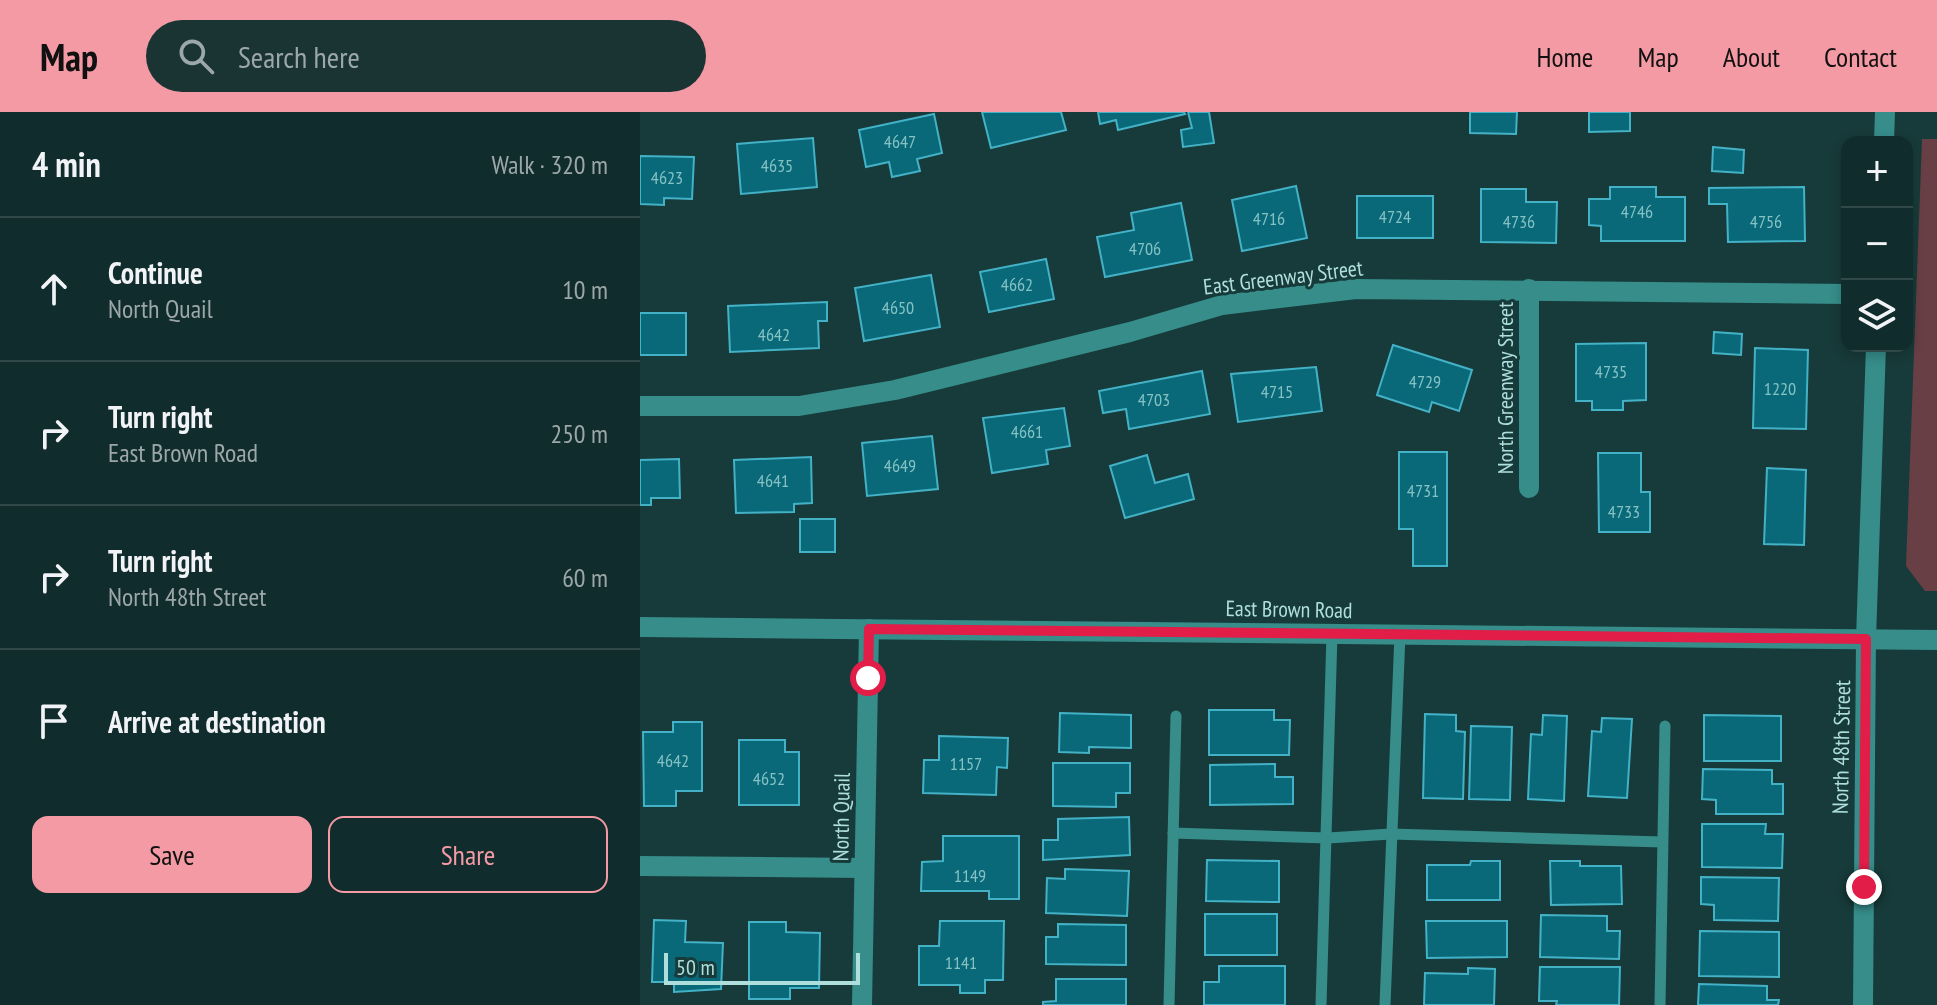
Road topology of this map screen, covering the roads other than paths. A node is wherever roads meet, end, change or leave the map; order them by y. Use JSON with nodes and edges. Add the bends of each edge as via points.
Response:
{"nodes":[{"id":1,"x":1885,"y":112,"type":"edge"},
{"id":2,"x":1884,"y":136,"type":"edge"},
{"id":3,"x":1529,"y":289,"type":"junction"},
{"id":4,"x":1841,"y":294,"type":"edge"},
{"id":5,"x":1876,"y":352,"type":"edge"},
{"id":6,"x":640,"y":406,"type":"edge"},
{"id":7,"x":1529,"y":488,"type":"dead end"},
{"id":8,"x":640,"y":627,"type":"edge"},
{"id":9,"x":869,"y":629,"type":"junction"},
{"id":10,"x":1332,"y":634,"type":"junction"},
{"id":11,"x":1400,"y":634,"type":"junction"},
{"id":12,"x":1866,"y":639,"type":"junction"},
{"id":13,"x":1937,"y":640,"type":"edge"},
{"id":14,"x":1176,"y":716,"type":"dead end"},
{"id":15,"x":1665,"y":726,"type":"dead end"},
{"id":16,"x":1173,"y":833,"type":"junction"},
{"id":17,"x":1391,"y":834,"type":"junction"},
{"id":18,"x":1328,"y":838,"type":"junction"},
{"id":19,"x":1662,"y":842,"type":"junction"},
{"id":20,"x":640,"y":866,"type":"edge"},
{"id":21,"x":864,"y":868,"type":"junction"},
{"id":22,"x":862,"y":1005,"type":"edge"},
{"id":23,"x":1169,"y":1005,"type":"edge"},
{"id":24,"x":1321,"y":1005,"type":"edge"},
{"id":25,"x":1385,"y":1005,"type":"edge"},
{"id":26,"x":1660,"y":1005,"type":"edge"},
{"id":27,"x":1863,"y":1005,"type":"edge"}],
"edges":[{"from":1,"to":2,"type":"street"},
{"from":3,"to":4,"type":"street","name":"East Greenway Street"},
{"from":3,"to":6,"type":"street","name":"East Greenway Street","via":[[1356,289],[1286,296],[1222,305],[895,390],[799,406]]},
{"from":3,"to":7,"type":"street","name":"North Greenway Street"},
{"from":5,"to":12,"type":"street","name":"North 48th Street"},
{"from":8,"to":9,"type":"street","name":"East Brown Road"},
{"from":9,"to":10,"type":"street","name":"East Brown Road"},
{"from":9,"to":21,"type":"street","name":"North Quail"},
{"from":10,"to":11,"type":"street","name":"East Brown Road"},
{"from":10,"to":18,"type":"lane"},
{"from":11,"to":12,"type":"street","name":"East Brown Road"},
{"from":11,"to":17,"type":"lane"},
{"from":12,"to":13,"type":"street","name":"East Brown Road"},
{"from":12,"to":27,"type":"street","name":"North 48th Street"},
{"from":14,"to":16,"type":"lane"},
{"from":15,"to":19,"type":"lane"},
{"from":16,"to":18,"type":"lane"},
{"from":16,"to":23,"type":"lane"},
{"from":17,"to":18,"type":"lane"},
{"from":17,"to":19,"type":"lane"},
{"from":17,"to":25,"type":"lane"},
{"from":18,"to":24,"type":"lane"},
{"from":19,"to":26,"type":"lane"},
{"from":20,"to":21,"type":"street"},
{"from":21,"to":22,"type":"street","name":"North Quail"}]}
